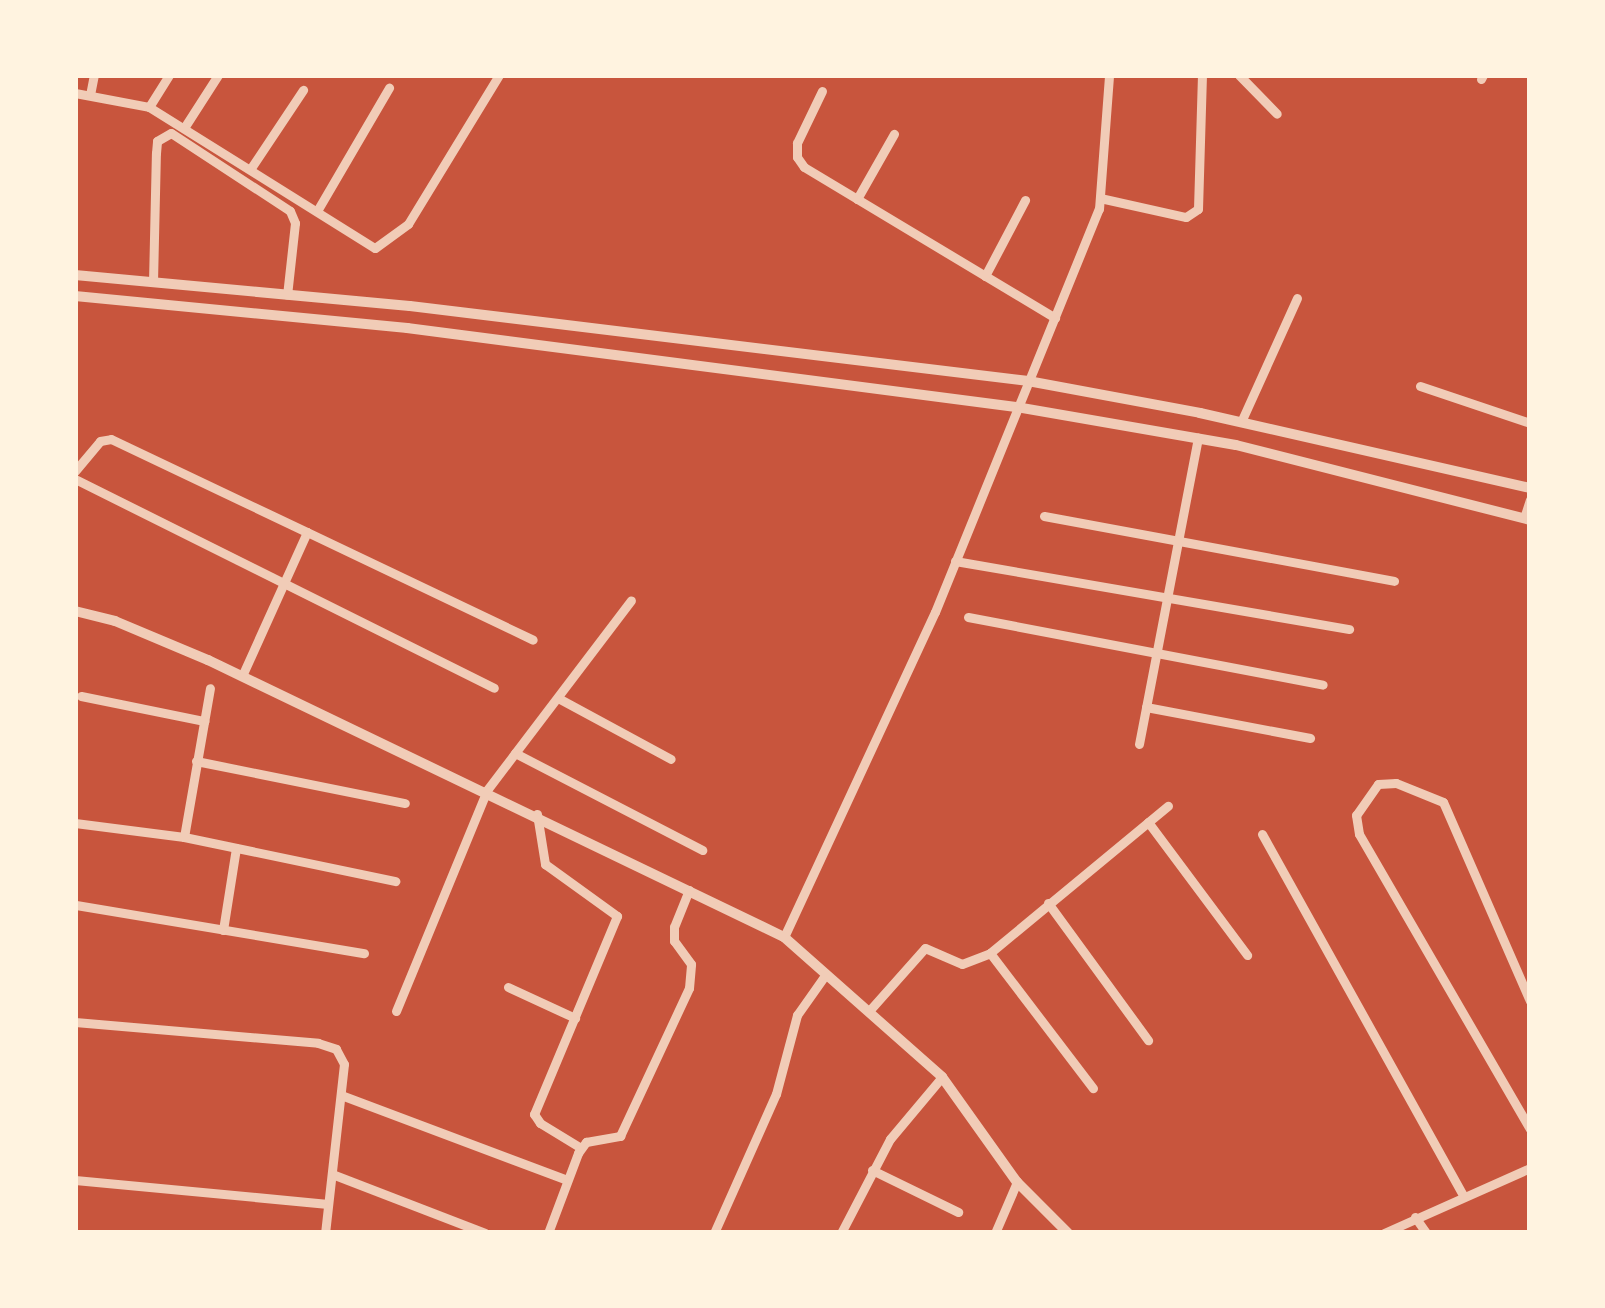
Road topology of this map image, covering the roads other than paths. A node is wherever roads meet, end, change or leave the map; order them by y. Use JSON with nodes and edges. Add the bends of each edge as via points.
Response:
{"nodes":[{"id":1,"x":94,"y":75,"type":"edge"},
{"id":2,"x":169,"y":75,"type":"edge"},
{"id":3,"x":218,"y":75,"type":"edge"},
{"id":4,"x":499,"y":75,"type":"edge"},
{"id":5,"x":1109,"y":75,"type":"edge"},
{"id":6,"x":1202,"y":75,"type":"edge"},
{"id":7,"x":1239,"y":75,"type":"edge"},
{"id":8,"x":389,"y":88,"type":"dead end"},
{"id":9,"x":304,"y":90,"type":"dead end"},
{"id":10,"x":822,"y":91,"type":"dead end"},
{"id":11,"x":75,"y":93,"type":"edge"},
{"id":12,"x":91,"y":95,"type":"junction"},
{"id":13,"x":149,"y":107,"type":"junction"},
{"id":14,"x":1277,"y":114,"type":"dead end"},
{"id":15,"x":184,"y":128,"type":"junction"},
{"id":16,"x":894,"y":134,"type":"dead end"},
{"id":17,"x":251,"y":168,"type":"junction"},
{"id":18,"x":1100,"y":198,"type":"junction"},
{"id":19,"x":857,"y":199,"type":"junction"},
{"id":20,"x":1025,"y":200,"type":"dead end"},
{"id":21,"x":317,"y":211,"type":"junction"},
{"id":22,"x":75,"y":275,"type":"edge"},
{"id":23,"x":985,"y":276,"type":"junction"},
{"id":24,"x":153,"y":283,"type":"junction"},
{"id":25,"x":287,"y":295,"type":"junction"},
{"id":26,"x":75,"y":296,"type":"edge"},
{"id":27,"x":1297,"y":298,"type":"dead end"},
{"id":28,"x":1055,"y":318,"type":"junction"},
{"id":29,"x":1028,"y":380,"type":"junction"},
{"id":30,"x":1420,"y":386,"type":"dead end"},
{"id":31,"x":1016,"y":407,"type":"junction"},
{"id":32,"x":1240,"y":422,"type":"junction"},
{"id":33,"x":1530,"y":423,"type":"edge"},
{"id":34,"x":1198,"y":438,"type":"junction"},
{"id":35,"x":75,"y":475,"type":"edge"},
{"id":36,"x":1530,"y":488,"type":"edge"},
{"id":37,"x":1530,"y":500,"type":"edge"},
{"id":38,"x":1044,"y":516,"type":"dead end"},
{"id":39,"x":1527,"y":519,"type":"edge"},
{"id":40,"x":307,"y":532,"type":"junction"},
{"id":41,"x":1178,"y":541,"type":"junction"},
{"id":42,"x":955,"y":561,"type":"junction"},
{"id":43,"x":1394,"y":581,"type":"dead end"},
{"id":44,"x":284,"y":585,"type":"junction"},
{"id":45,"x":1167,"y":596,"type":"junction"},
{"id":46,"x":632,"y":600,"type":"dead end"},
{"id":47,"x":75,"y":611,"type":"edge"},
{"id":48,"x":968,"y":617,"type":"dead end"},
{"id":49,"x":1349,"y":629,"type":"dead end"},
{"id":50,"x":533,"y":640,"type":"dead end"},
{"id":51,"x":1156,"y":654,"type":"junction"},
{"id":52,"x":242,"y":676,"type":"junction"},
{"id":53,"x":1323,"y":685,"type":"dead end"},
{"id":54,"x":211,"y":688,"type":"dead end"},
{"id":55,"x":494,"y":688,"type":"dead end"},
{"id":56,"x":80,"y":696,"type":"dead end"},
{"id":57,"x":558,"y":698,"type":"junction"},
{"id":58,"x":1146,"y":707,"type":"junction"},
{"id":59,"x":204,"y":721,"type":"junction"},
{"id":60,"x":1310,"y":738,"type":"dead end"},
{"id":61,"x":1139,"y":744,"type":"dead end"},
{"id":62,"x":515,"y":753,"type":"junction"},
{"id":63,"x":671,"y":759,"type":"dead end"},
{"id":64,"x":196,"y":760,"type":"junction"},
{"id":65,"x":487,"y":790,"type":"junction"},
{"id":66,"x":405,"y":803,"type":"dead end"},
{"id":67,"x":1168,"y":806,"type":"dead end"},
{"id":68,"x":536,"y":814,"type":"junction"},
{"id":69,"x":1148,"y":822,"type":"junction"},
{"id":70,"x":75,"y":823,"type":"edge"},
{"id":71,"x":1262,"y":834,"type":"dead end"},
{"id":72,"x":184,"y":837,"type":"junction"},
{"id":73,"x":236,"y":848,"type":"junction"},
{"id":74,"x":702,"y":850,"type":"dead end"},
{"id":75,"x":395,"y":881,"type":"dead end"},
{"id":76,"x":689,"y":890,"type":"junction"},
{"id":77,"x":1048,"y":904,"type":"junction"},
{"id":78,"x":76,"y":905,"type":"edge"},
{"id":79,"x":223,"y":930,"type":"junction"},
{"id":80,"x":784,"y":937,"type":"junction"},
{"id":81,"x":364,"y":953,"type":"dead end"},
{"id":82,"x":989,"y":953,"type":"junction"},
{"id":83,"x":1247,"y":955,"type":"dead end"},
{"id":84,"x":826,"y":974,"type":"junction"},
{"id":85,"x":508,"y":987,"type":"dead end"},
{"id":86,"x":1530,"y":1001,"type":"edge"},
{"id":87,"x":396,"y":1011,"type":"dead end"},
{"id":88,"x":869,"y":1011,"type":"junction"},
{"id":89,"x":574,"y":1018,"type":"junction"},
{"id":90,"x":75,"y":1022,"type":"edge"},
{"id":91,"x":1148,"y":1040,"type":"dead end"},
{"id":92,"x":942,"y":1077,"type":"junction"},
{"id":93,"x":1093,"y":1088,"type":"dead end"},
{"id":94,"x":341,"y":1096,"type":"junction"},
{"id":95,"x":1530,"y":1130,"type":"edge"},
{"id":96,"x":581,"y":1148,"type":"junction"},
{"id":97,"x":1530,"y":1168,"type":"edge"},
{"id":98,"x":872,"y":1170,"type":"junction"},
{"id":99,"x":332,"y":1174,"type":"junction"},
{"id":100,"x":75,"y":1180,"type":"edge"},
{"id":101,"x":567,"y":1180,"type":"junction"},
{"id":102,"x":1017,"y":1182,"type":"junction"},
{"id":103,"x":1463,"y":1197,"type":"junction"},
{"id":104,"x":328,"y":1204,"type":"junction"},
{"id":105,"x":958,"y":1211,"type":"dead end"},
{"id":106,"x":1414,"y":1216,"type":"junction"},
{"id":107,"x":325,"y":1233,"type":"edge"},
{"id":108,"x":484,"y":1233,"type":"edge"},
{"id":109,"x":548,"y":1233,"type":"edge"},
{"id":110,"x":714,"y":1233,"type":"edge"},
{"id":111,"x":841,"y":1233,"type":"edge"},
{"id":112,"x":995,"y":1233,"type":"edge"},
{"id":113,"x":1069,"y":1233,"type":"edge"},
{"id":114,"x":1384,"y":1233,"type":"edge"},
{"id":115,"x":1426,"y":1233,"type":"edge"}],
"edges":[{"from":1,"to":12,"type":"street"},
{"from":2,"to":13,"type":"street"},
{"from":3,"to":15,"type":"street"},
{"from":4,"to":21,"type":"street","via":[[408,224],[381,247]]},
{"from":5,"to":18,"type":"street"},
{"from":6,"to":18,"type":"street","via":[[1198,209],[1186,217]]},
{"from":7,"to":14,"type":"street"},
{"from":8,"to":21,"type":"street"},
{"from":9,"to":17,"type":"street"},
{"from":10,"to":19,"type":"street","via":[[797,157]]},
{"from":11,"to":12,"type":"street"},
{"from":12,"to":13,"type":"street"},
{"from":13,"to":15,"type":"street"},
{"from":15,"to":17,"type":"street"},
{"from":16,"to":19,"type":"street"},
{"from":17,"to":21,"type":"street"},
{"from":18,"to":28,"type":"street"},
{"from":19,"to":23,"type":"street"},
{"from":20,"to":23,"type":"street"},
{"from":22,"to":24,"type":"street"},
{"from":23,"to":28,"type":"street"},
{"from":24,"to":25,"type":"street"},
{"from":24,"to":25,"type":"street","via":[[158,141],[171,133],[290,212],[296,223]]},
{"from":25,"to":29,"type":"street"},
{"from":26,"to":31,"type":"street","via":[[407,328]]},
{"from":27,"to":32,"type":"street"},
{"from":28,"to":29,"type":"street"},
{"from":29,"to":31,"type":"street"},
{"from":29,"to":32,"type":"street"},
{"from":30,"to":33,"type":"street"},
{"from":31,"to":34,"type":"street"},
{"from":31,"to":42,"type":"street"},
{"from":32,"to":36,"type":"street"},
{"from":34,"to":39,"type":"street"},
{"from":34,"to":41,"type":"street"},
{"from":35,"to":40,"type":"street","via":[[111,439]]},
{"from":35,"to":44,"type":"street"},
{"from":37,"to":39,"type":"street"},
{"from":38,"to":41,"type":"street"},
{"from":40,"to":44,"type":"street"},
{"from":40,"to":50,"type":"street"},
{"from":41,"to":43,"type":"street"},
{"from":41,"to":45,"type":"street"},
{"from":42,"to":45,"type":"street"},
{"from":42,"to":80,"type":"street"},
{"from":44,"to":52,"type":"street"},
{"from":44,"to":55,"type":"street"},
{"from":45,"to":49,"type":"street"},
{"from":45,"to":51,"type":"street"},
{"from":46,"to":57,"type":"street"},
{"from":47,"to":52,"type":"street"},
{"from":48,"to":51,"type":"street"},
{"from":51,"to":53,"type":"street"},
{"from":51,"to":58,"type":"street"},
{"from":52,"to":65,"type":"street"},
{"from":54,"to":59,"type":"street"},
{"from":56,"to":59,"type":"street"},
{"from":57,"to":62,"type":"street"},
{"from":57,"to":63,"type":"street"},
{"from":58,"to":60,"type":"street"},
{"from":58,"to":61,"type":"street"},
{"from":59,"to":64,"type":"street"},
{"from":62,"to":65,"type":"street"},
{"from":62,"to":74,"type":"street"},
{"from":64,"to":66,"type":"street"},
{"from":64,"to":72,"type":"street"},
{"from":65,"to":68,"type":"street"},
{"from":65,"to":87,"type":"street"},
{"from":67,"to":69,"type":"street"},
{"from":68,"to":76,"type":"street"},
{"from":68,"to":89,"type":"street","via":[[545,864],[617,916]]},
{"from":69,"to":77,"type":"street"},
{"from":69,"to":83,"type":"street"},
{"from":70,"to":72,"type":"street"},
{"from":71,"to":103,"type":"street"},
{"from":72,"to":73,"type":"street"},
{"from":73,"to":75,"type":"street"},
{"from":73,"to":79,"type":"street"},
{"from":76,"to":80,"type":"street"},
{"from":76,"to":96,"type":"street","via":[[674,927],[694,974],[689,988],[620,1136]]},
{"from":77,"to":82,"type":"street"},
{"from":77,"to":91,"type":"street"},
{"from":78,"to":79,"type":"street"},
{"from":79,"to":81,"type":"street"},
{"from":80,"to":84,"type":"street"},
{"from":82,"to":88,"type":"street","via":[[962,964],[925,948]]},
{"from":82,"to":93,"type":"street"},
{"from":84,"to":88,"type":"street"},
{"from":84,"to":110,"type":"street","via":[[791,1029],[776,1094]]},
{"from":85,"to":89,"type":"street"},
{"from":86,"to":95,"type":"street","via":[[1442,802],[1378,784],[1356,815],[1359,834]]},
{"from":88,"to":92,"type":"street"},
{"from":89,"to":96,"type":"street","via":[[534,1114]]},
{"from":90,"to":94,"type":"street","via":[[318,1042],[336,1049],[344,1064]]},
{"from":92,"to":98,"type":"street"},
{"from":92,"to":102,"type":"street"},
{"from":94,"to":99,"type":"street"},
{"from":94,"to":101,"type":"street"},
{"from":96,"to":101,"type":"street"},
{"from":97,"to":103,"type":"street"},
{"from":98,"to":105,"type":"street"},
{"from":98,"to":111,"type":"street"},
{"from":99,"to":104,"type":"street"},
{"from":99,"to":108,"type":"street"},
{"from":100,"to":104,"type":"street"},
{"from":101,"to":109,"type":"street"},
{"from":102,"to":112,"type":"street"},
{"from":102,"to":113,"type":"street"},
{"from":103,"to":106,"type":"street"},
{"from":104,"to":107,"type":"street"},
{"from":106,"to":114,"type":"street"},
{"from":106,"to":115,"type":"street"}]}
